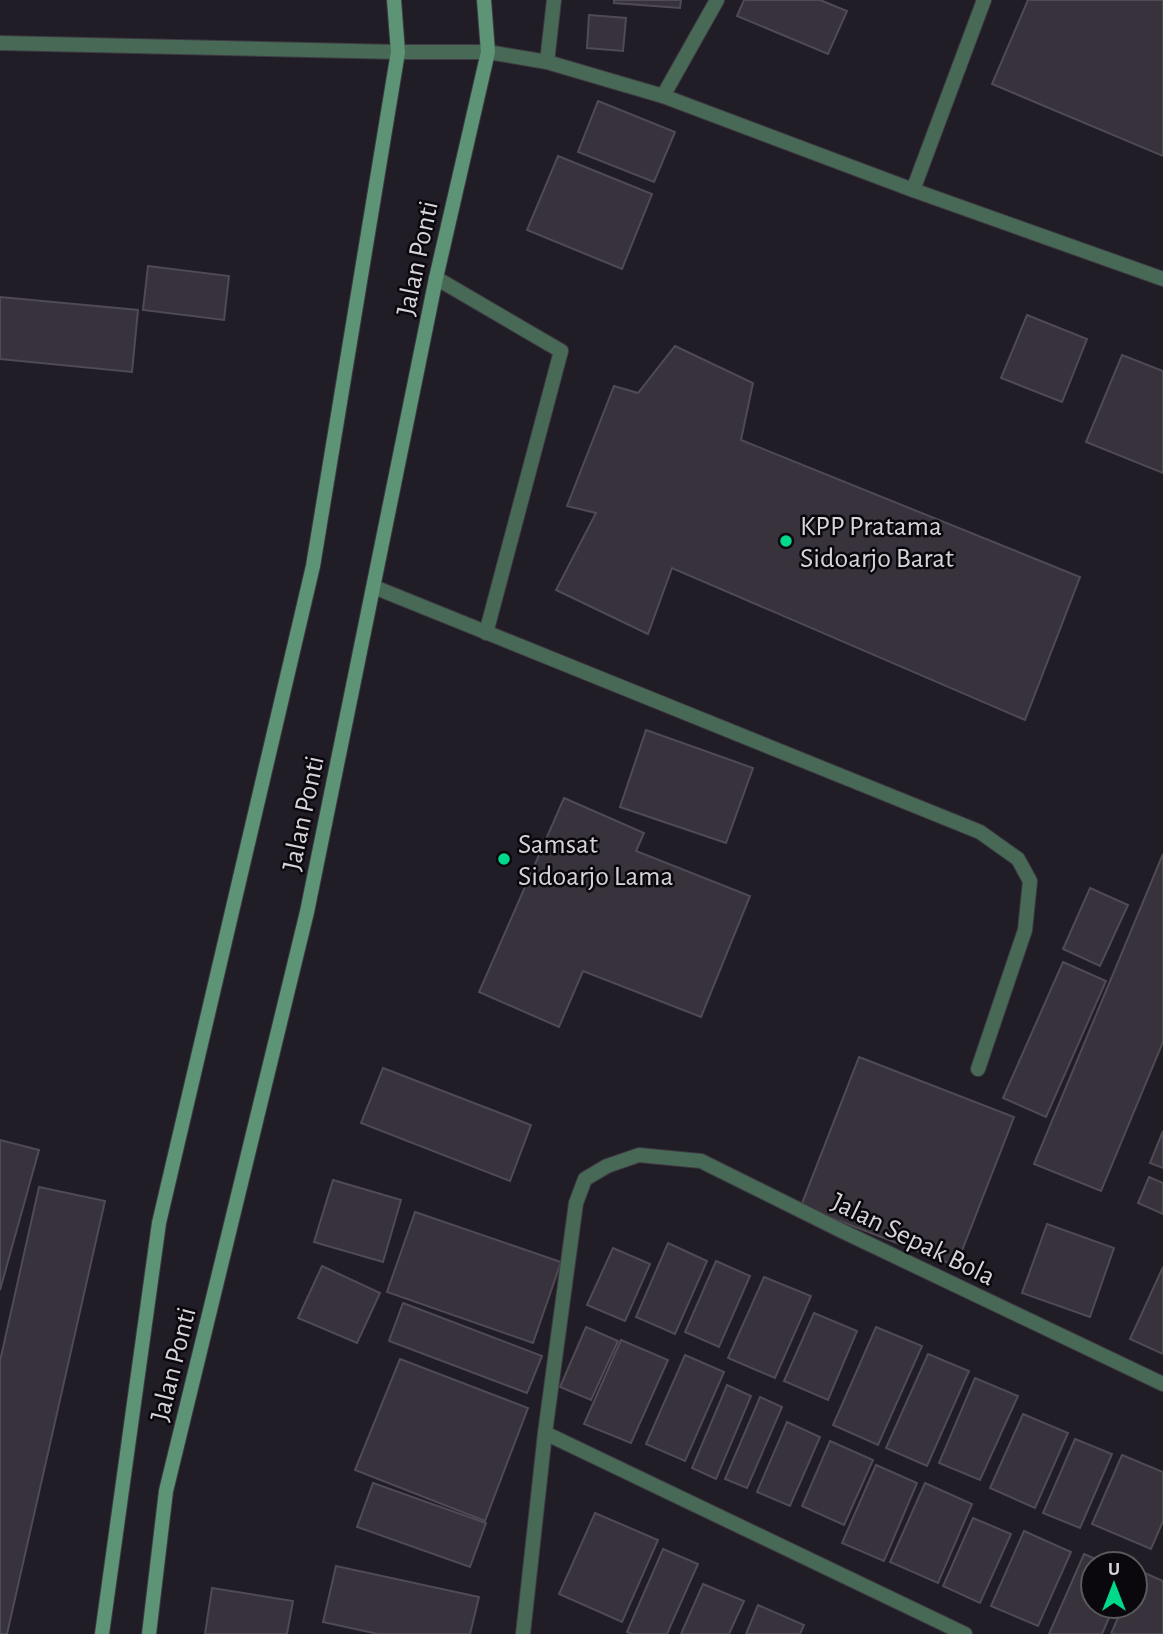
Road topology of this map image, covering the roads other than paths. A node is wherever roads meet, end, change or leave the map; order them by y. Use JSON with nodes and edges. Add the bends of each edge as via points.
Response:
{"nodes":[{"id":1,"x":394,"y":0,"type":"edge"},
{"id":2,"x":484,"y":0,"type":"edge"},
{"id":3,"x":554,"y":0,"type":"edge"},
{"id":4,"x":717,"y":0,"type":"edge"},
{"id":5,"x":984,"y":0,"type":"edge"},
{"id":6,"x":0,"y":43,"type":"edge"},
{"id":7,"x":488,"y":51,"type":"junction"},
{"id":8,"x":398,"y":52,"type":"junction"},
{"id":9,"x":547,"y":62,"type":"junction"},
{"id":10,"x":663,"y":96,"type":"junction"},
{"id":11,"x":913,"y":190,"type":"junction"},
{"id":12,"x":436,"y":278,"type":"junction"},
{"id":13,"x":1163,"y":279,"type":"edge"},
{"id":14,"x":374,"y":587,"type":"junction"},
{"id":15,"x":486,"y":632,"type":"junction"},
{"id":16,"x":978,"y":1069,"type":"dead end"},
{"id":17,"x":1163,"y":1384,"type":"edge"},
{"id":18,"x":545,"y":1433,"type":"junction"},
{"id":19,"x":102,"y":1634,"type":"edge"},
{"id":20,"x":149,"y":1634,"type":"edge"},
{"id":21,"x":523,"y":1634,"type":"edge"},
{"id":22,"x":965,"y":1634,"type":"edge"}],
"edges":[{"from":1,"to":8,"type":"main road","name":"Jalan Ponti"},
{"from":2,"to":7,"type":"main road","name":"Jalan Ponti"},
{"from":3,"to":9,"type":"street"},
{"from":4,"to":10,"type":"street"},
{"from":5,"to":11,"type":"street"},
{"from":6,"to":8,"type":"street"},
{"from":7,"to":8,"type":"street"},
{"from":7,"to":9,"type":"street"},
{"from":7,"to":12,"type":"main road","name":"Jalan Ponti"},
{"from":8,"to":19,"type":"main road","name":"Jalan Ponti","via":[[313,566],[159,1223]]},
{"from":9,"to":10,"type":"street"},
{"from":10,"to":11,"type":"street"},
{"from":11,"to":13,"type":"street"},
{"from":12,"to":14,"type":"main road","name":"Jalan Ponti"},
{"from":12,"to":15,"type":"street","via":[[561,351]]},
{"from":14,"to":15,"type":"street"},
{"from":14,"to":20,"type":"main road","name":"Jalan Ponti","via":[[307,912],[166,1491]]},
{"from":15,"to":16,"type":"street","via":[[980,832],[1018,859],[1030,881],[1025,930]]},
{"from":17,"to":18,"type":"street","name":"Jalan Sepak Bola","via":[[701,1161],[639,1155],[585,1179],[576,1203]]},
{"from":18,"to":21,"type":"street"},
{"from":18,"to":22,"type":"street"}]}
